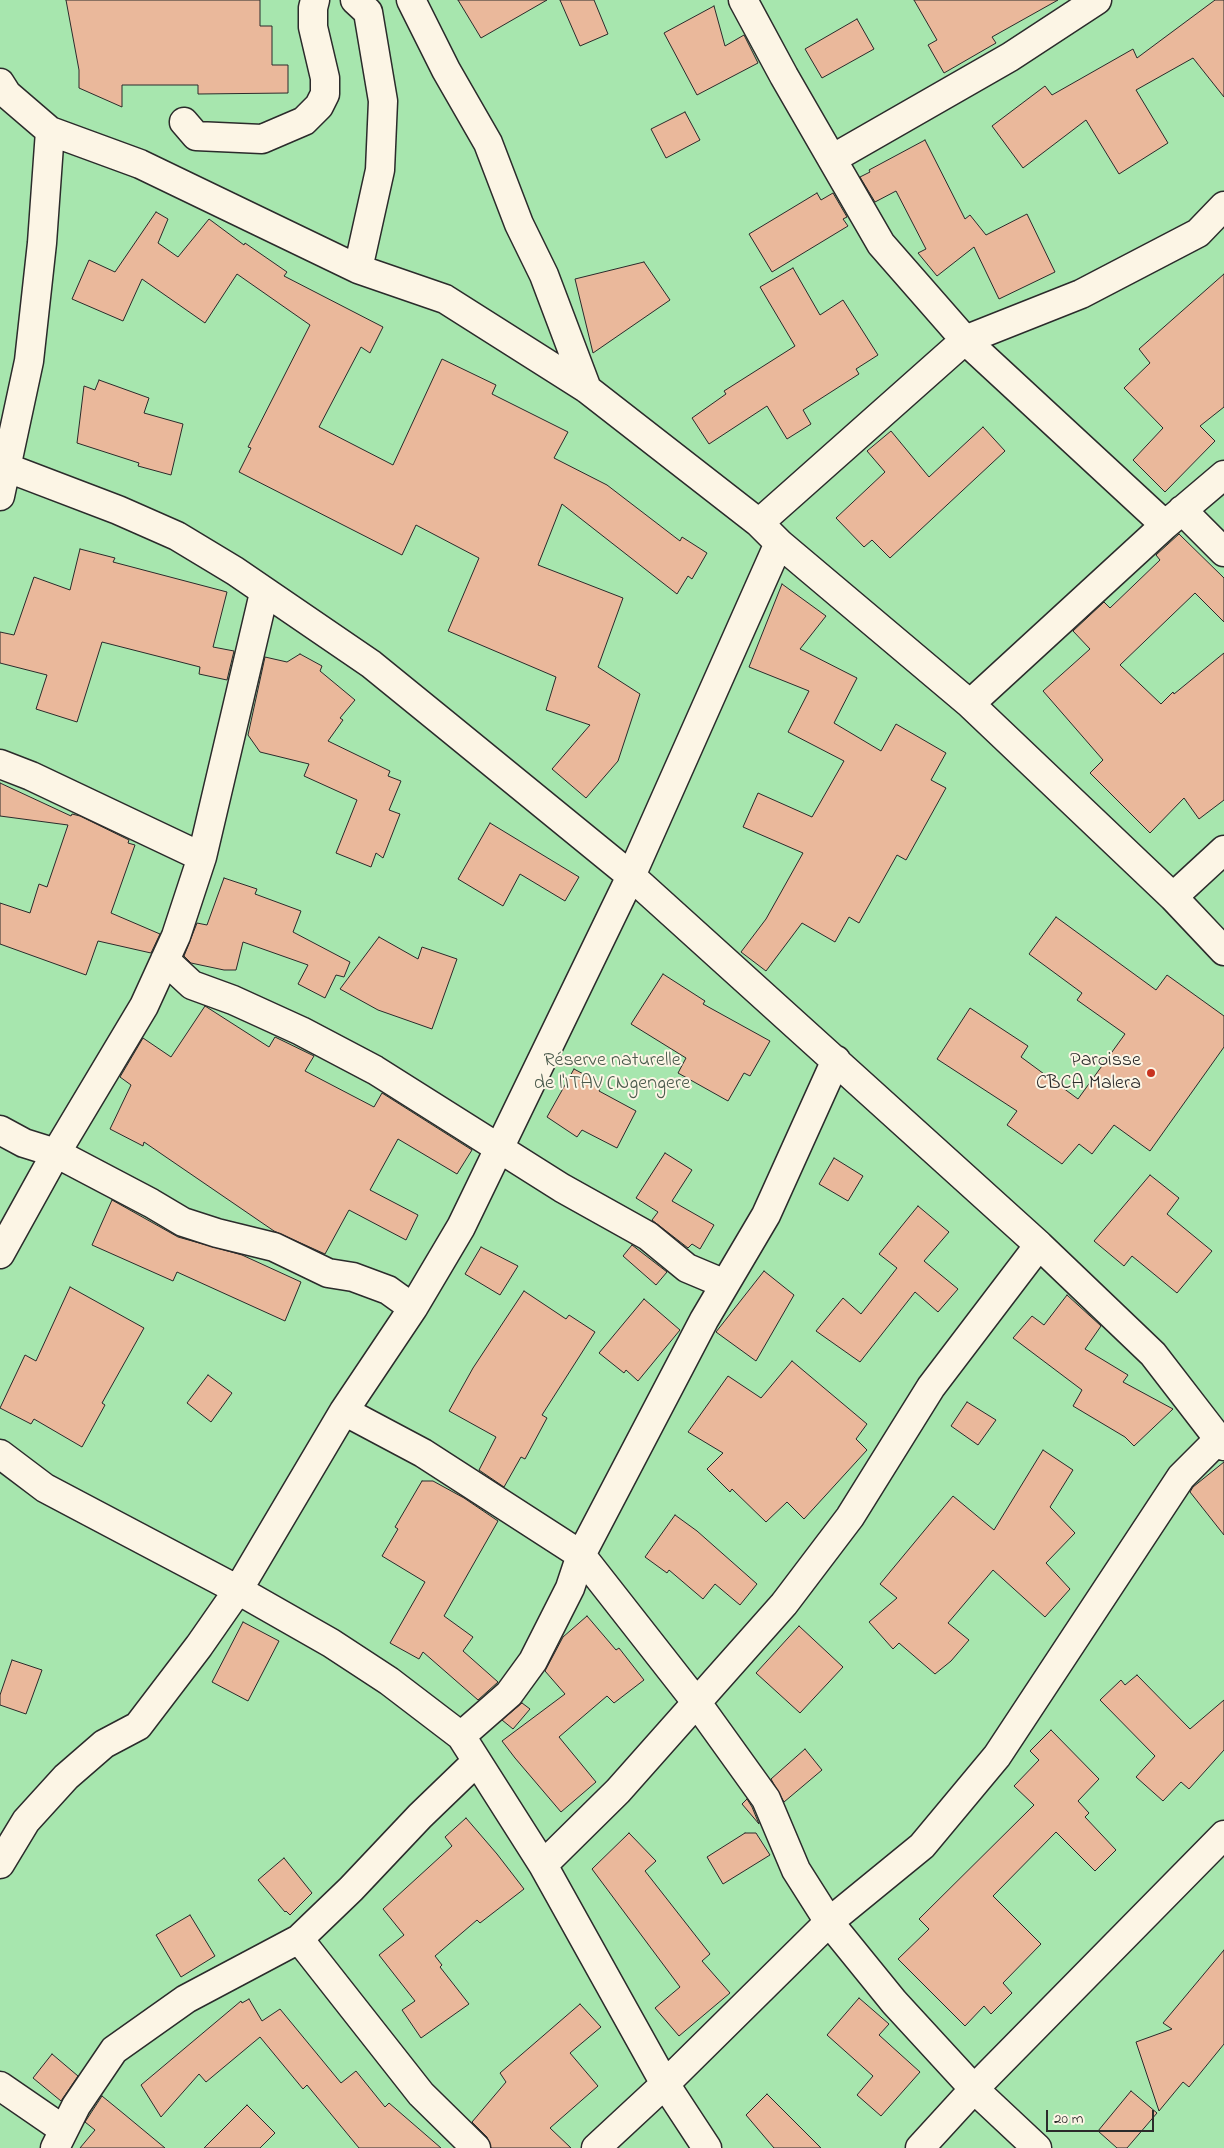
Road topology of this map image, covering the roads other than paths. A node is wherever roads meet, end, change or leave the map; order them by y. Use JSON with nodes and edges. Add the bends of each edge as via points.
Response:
{"nodes":[{"id":1,"x":315,"y":0,"type":"edge"},
{"id":2,"x":355,"y":0,"type":"edge"},
{"id":3,"x":411,"y":0,"type":"edge"},
{"id":4,"x":743,"y":0,"type":"edge"},
{"id":5,"x":1097,"y":0,"type":"edge"},
{"id":6,"x":0,"y":83,"type":"edge"},
{"id":7,"x":184,"y":122,"type":"dead end"},
{"id":8,"x":50,"y":131,"type":"junction"},
{"id":9,"x":832,"y":159,"type":"junction"},
{"id":10,"x":1224,"y":206,"type":"edge"},
{"id":11,"x":358,"y":268,"type":"junction"},
{"id":12,"x":965,"y":340,"type":"junction"},
{"id":13,"x":587,"y":389,"type":"junction"},
{"id":14,"x":4,"y":466,"type":"edge"},
{"id":15,"x":1224,"y":475,"type":"edge"},
{"id":16,"x":0,"y":496,"type":"edge"},
{"id":17,"x":1173,"y":517,"type":"junction"},
{"id":18,"x":759,"y":523,"type":"junction"},
{"id":19,"x":779,"y":543,"type":"junction"},
{"id":20,"x":1224,"y":552,"type":"edge"},
{"id":21,"x":264,"y":593,"type":"junction"},
{"id":22,"x":970,"y":704,"type":"junction"},
{"id":23,"x":0,"y":764,"type":"edge"},
{"id":24,"x":1224,"y":850,"type":"edge"},
{"id":25,"x":202,"y":857,"type":"junction"},
{"id":26,"x":631,"y":876,"type":"junction"},
{"id":27,"x":1173,"y":897,"type":"junction"},
{"id":28,"x":1224,"y":952,"type":"edge"},
{"id":29,"x":165,"y":960,"type":"junction"},
{"id":30,"x":836,"y":1060,"type":"junction"},
{"id":31,"x":0,"y":1130,"type":"edge"},
{"id":32,"x":500,"y":1148,"type":"junction"},
{"id":33,"x":56,"y":1153,"type":"junction"},
{"id":34,"x":1039,"y":1245,"type":"junction"},
{"id":35,"x":0,"y":1254,"type":"edge"},
{"id":36,"x":725,"y":1284,"type":"junction"},
{"id":37,"x":413,"y":1308,"type":"junction"},
{"id":38,"x":344,"y":1411,"type":"junction"},
{"id":39,"x":1221,"y":1442,"type":"edge"},
{"id":40,"x":0,"y":1454,"type":"edge"},
{"id":41,"x":581,"y":1555,"type":"junction"},
{"id":42,"x":238,"y":1590,"type":"junction"},
{"id":43,"x":697,"y":1703,"type":"junction"},
{"id":44,"x":461,"y":1736,"type":"junction"},
{"id":45,"x":476,"y":1762,"type":"junction"},
{"id":46,"x":1224,"y":1835,"type":"edge"},
{"id":47,"x":0,"y":1864,"type":"edge"},
{"id":48,"x":543,"y":1865,"type":"junction"},
{"id":49,"x":829,"y":1922,"type":"junction"},
{"id":50,"x":299,"y":1939,"type":"junction"},
{"id":51,"x":665,"y":2084,"type":"junction"},
{"id":52,"x":0,"y":2086,"type":"edge"},
{"id":53,"x":974,"y":2089,"type":"junction"},
{"id":54,"x":60,"y":2139,"type":"edge"},
{"id":55,"x":476,"y":2148,"type":"edge"},
{"id":56,"x":596,"y":2148,"type":"edge"},
{"id":57,"x":707,"y":2148,"type":"edge"},
{"id":58,"x":920,"y":2148,"type":"edge"},
{"id":59,"x":1037,"y":2148,"type":"edge"}],
"edges":[{"from":1,"to":7,"type":"street","via":[[313,28],[325,78],[325,94],[319,106],[304,121],[262,139],[196,136]]},
{"from":2,"to":11,"type":"street","via":[[368,12],[383,101],[380,170]]},
{"from":3,"to":13,"type":"street","via":[[488,143],[519,224],[544,274]]},
{"from":4,"to":9,"type":"street"},
{"from":5,"to":9,"type":"street","via":[[1010,57]]},
{"from":6,"to":8,"type":"street","via":[[7,94]]},
{"from":8,"to":11,"type":"street","via":[[140,164]]},
{"from":8,"to":14,"type":"street","via":[[29,360]]},
{"from":9,"to":12,"type":"street","via":[[881,244]]},
{"from":10,"to":12,"type":"street","via":[[1198,233],[1081,294]]},
{"from":11,"to":13,"type":"street","via":[[445,299]]},
{"from":12,"to":17,"type":"street"},
{"from":12,"to":18,"type":"street"},
{"from":13,"to":18,"type":"street"},
{"from":14,"to":16,"type":"street"},
{"from":14,"to":21,"type":"street","via":[[177,536]]},
{"from":15,"to":17,"type":"street"},
{"from":17,"to":20,"type":"street"},
{"from":17,"to":22,"type":"street"},
{"from":18,"to":19,"type":"street"},
{"from":19,"to":22,"type":"street"},
{"from":19,"to":26,"type":"street"},
{"from":21,"to":25,"type":"street"},
{"from":21,"to":26,"type":"street","via":[[371,664]]},
{"from":22,"to":27,"type":"street"},
{"from":23,"to":25,"type":"street"},
{"from":24,"to":27,"type":"street"},
{"from":25,"to":29,"type":"street"},
{"from":26,"to":30,"type":"street"},
{"from":26,"to":32,"type":"street"},
{"from":27,"to":28,"type":"street"},
{"from":29,"to":32,"type":"street","via":[[192,985],[301,1031],[376,1070]]},
{"from":29,"to":33,"type":"street","via":[[144,1006]]},
{"from":30,"to":34,"type":"street"},
{"from":30,"to":36,"type":"street","via":[[766,1215]]},
{"from":31,"to":33,"type":"street","via":[[24,1143]]},
{"from":32,"to":36,"type":"street","via":[[648,1236],[687,1268]]},
{"from":32,"to":37,"type":"street","via":[[461,1227]]},
{"from":33,"to":35,"type":"street"},
{"from":33,"to":37,"type":"street","via":[[183,1222],[274,1247],[328,1273],[353,1277],[388,1290]]},
{"from":34,"to":39,"type":"street","via":[[1153,1354]]},
{"from":34,"to":43,"type":"street","via":[[931,1387],[850,1517],[784,1604]]},
{"from":36,"to":41,"type":"street"},
{"from":37,"to":38,"type":"street"},
{"from":38,"to":41,"type":"street","via":[[423,1453]]},
{"from":38,"to":42,"type":"street"},
{"from":39,"to":49,"type":"street","via":[[1181,1477],[997,1756],[922,1846]]},
{"from":40,"to":42,"type":"street","via":[[45,1488]]},
{"from":41,"to":43,"type":"street"},
{"from":41,"to":44,"type":"street","via":[[570,1588],[533,1661],[509,1694]]},
{"from":42,"to":44,"type":"street","via":[[331,1643],[389,1681]]},
{"from":42,"to":47,"type":"street","via":[[138,1726],[104,1744],[66,1777],[26,1821]]},
{"from":43,"to":48,"type":"street","via":[[618,1790]]},
{"from":43,"to":49,"type":"street","via":[[766,1799],[796,1870]]},
{"from":44,"to":45,"type":"street"},
{"from":45,"to":48,"type":"street"},
{"from":45,"to":50,"type":"street"},
{"from":46,"to":53,"type":"street"},
{"from":48,"to":51,"type":"street"},
{"from":49,"to":51,"type":"street"},
{"from":49,"to":53,"type":"street","via":[[894,2002]]},
{"from":50,"to":54,"type":"street","via":[[186,1999],[114,2050],[76,2106]]},
{"from":50,"to":55,"type":"street","via":[[421,2094]]},
{"from":51,"to":56,"type":"street"},
{"from":51,"to":57,"type":"street"},
{"from":52,"to":54,"type":"street"},
{"from":53,"to":58,"type":"street"},
{"from":53,"to":59,"type":"street"}]}
